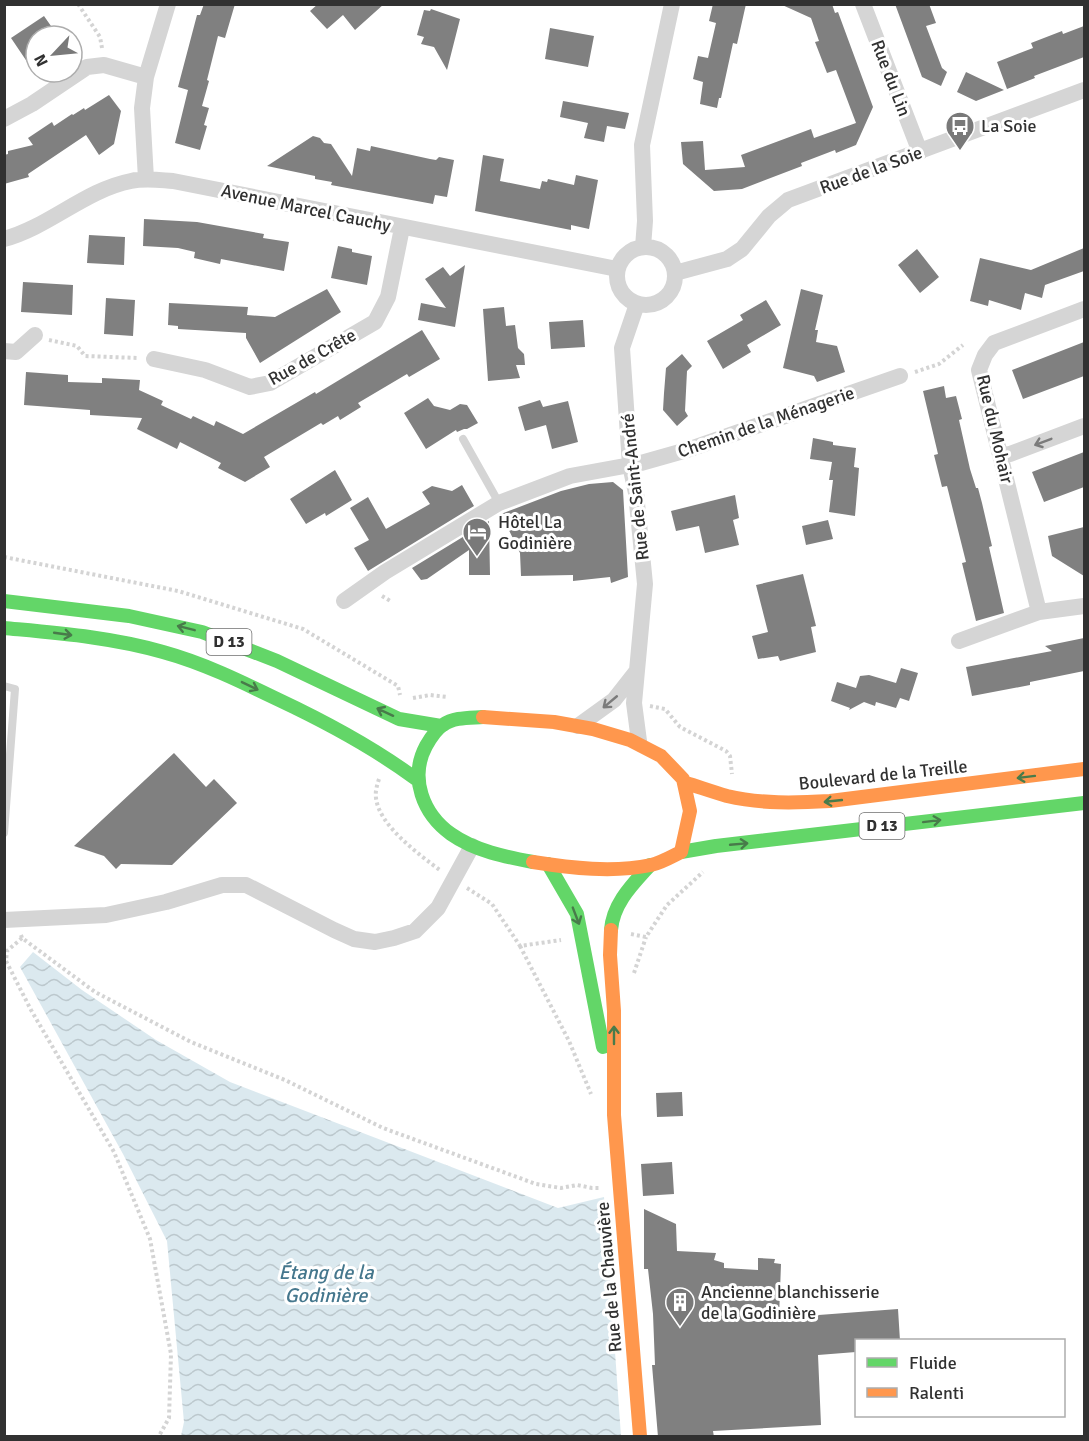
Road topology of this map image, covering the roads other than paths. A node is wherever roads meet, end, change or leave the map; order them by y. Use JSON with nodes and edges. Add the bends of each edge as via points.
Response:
{"nodes":[{"id":1,"x":168,"y":4,"type":"edge"},
{"id":2,"x":672,"y":4,"type":"edge"},
{"id":3,"x":863,"y":4,"type":"edge"},
{"id":4,"x":146,"y":77,"type":"junction"},
{"id":5,"x":1084,"y":90,"type":"edge"},
{"id":6,"x":4,"y":119,"type":"edge"},
{"id":7,"x":920,"y":152,"type":"junction"},
{"id":8,"x":146,"y":179,"type":"junction"},
{"id":9,"x":402,"y":228,"type":"junction"},
{"id":10,"x":4,"y":239,"type":"edge"},
{"id":11,"x":643,"y":247,"type":"junction"},
{"id":12,"x":617,"y":269,"type":"junction"},
{"id":13,"x":675,"y":273,"type":"junction"},
{"id":14,"x":637,"y":304,"type":"junction"},
{"id":15,"x":1084,"y":309,"type":"edge"},
{"id":16,"x":35,"y":335,"type":"road end"},
{"id":17,"x":4,"y":351,"type":"edge"},
{"id":18,"x":154,"y":359,"type":"road end"},
{"id":19,"x":900,"y":376,"type":"road end"},
{"id":20,"x":1084,"y":426,"type":"edge"},
{"id":21,"x":463,"y":439,"type":"dead end"},
{"id":22,"x":1001,"y":456,"type":"junction"},
{"id":23,"x":630,"y":465,"type":"junction"},
{"id":24,"x":499,"y":503,"type":"junction"},
{"id":25,"x":4,"y":601,"type":"edge"},
{"id":26,"x":344,"y":601,"type":"dead end"},
{"id":27,"x":1084,"y":606,"type":"edge"},
{"id":28,"x":1039,"y":612,"type":"junction"},
{"id":29,"x":4,"y":628,"type":"edge"},
{"id":30,"x":958,"y":641,"type":"dead end"},
{"id":31,"x":636,"y":672,"type":"junction"},
{"id":32,"x":4,"y":686,"type":"edge"},
{"id":33,"x":441,"y":726,"type":"junction"},
{"id":34,"x":578,"y":726,"type":"junction"},
{"id":35,"x":639,"y":741,"type":"junction"},
{"id":36,"x":1084,"y":769,"type":"edge"},
{"id":37,"x":416,"y":779,"type":"junction"},
{"id":38,"x":686,"y":783,"type":"junction"},
{"id":39,"x":1084,"y":803,"type":"edge"},
{"id":40,"x":4,"y":833,"type":"edge"},
{"id":41,"x":472,"y":846,"type":"junction"},
{"id":42,"x":681,"y":852,"type":"junction"},
{"id":43,"x":548,"y":864,"type":"junction"},
{"id":44,"x":650,"y":865,"type":"junction"},
{"id":45,"x":11,"y":921,"type":"edge"},
{"id":46,"x":614,"y":1114,"type":"junction"},
{"id":47,"x":640,"y":1437,"type":"edge"}],
"edges":[{"from":1,"to":4,"type":"street"},
{"from":2,"to":11,"type":"street","via":[[642,145]]},
{"from":3,"to":7,"type":"street","name":"Rue du Lin"},
{"from":4,"to":6,"type":"street","via":[[104,65],[87,67]]},
{"from":4,"to":8,"type":"street","via":[[142,108]]},
{"from":5,"to":7,"type":"street","name":"Rue de la Soie"},
{"from":7,"to":13,"type":"street","name":"Rue de la Soie","via":[[788,200],[742,249],[727,259]]},
{"from":8,"to":9,"type":"street","name":"Avenue Marcel Cauchy","via":[[173,181]]},
{"from":8,"to":10,"type":"street","name":"Avenue Marcel Cauchy","via":[[96,193]]},
{"from":9,"to":12,"type":"street","name":"Avenue Marcel Cauchy"},
{"from":9,"to":18,"type":"street","name":"Rue de Crête","via":[[388,297],[375,322],[270,383],[250,387],[205,370]]},
{"from":11,"to":12,"type":"street","via":[[626,254]]},
{"from":11,"to":13,"type":"street","via":[[660,250],[673,264]]},
{"from":12,"to":14,"type":"street","via":[[618,287]]},
{"from":13,"to":14,"type":"street","via":[[675,282],[665,299],[647,306]]},
{"from":14,"to":23,"type":"street","name":"Rue de Saint-André","via":[[622,348]]},
{"from":15,"to":22,"type":"street","name":"Rue du Mohair","via":[[994,343],[985,355],[979,370]]},
{"from":16,"to":17,"type":"street","via":[[16,352]]},
{"from":19,"to":23,"type":"street","name":"Chemin de la Ménagerie","via":[[687,450]]},
{"from":20,"to":22,"type":"street","one_way":true},
{"from":21,"to":24,"type":"lane"},
{"from":22,"to":28,"type":"street","name":"Rue du Mohair"},
{"from":23,"to":24,"type":"street","name":"Chemin de la Ménagerie","via":[[570,476]]},
{"from":23,"to":31,"type":"street","name":"Rue de Saint-André","via":[[645,584]]},
{"from":24,"to":26,"type":"street","name":"Chemin de la Ménagerie"},
{"from":33,"to":25,"type":"main road","number":"D 13","one_way":true,"via":[[399,718],[202,632],[148,619]]},
{"from":27,"to":28,"type":"street"},
{"from":28,"to":30,"type":"street"},
{"from":29,"to":37,"type":"main road","number":"D 13","one_way":true,"via":[[108,642],[180,657],[228,675],[317,718],[385,755]]},
{"from":31,"to":34,"type":"street","one_way":true,"via":[[614,700]]},
{"from":31,"to":35,"type":"street","name":"Rue de Saint-André","via":[[634,703]]},
{"from":32,"to":40,"type":"lane","via":[[15,689]]},
{"from":33,"to":34,"type":"main road","via":[[483,717]]},
{"from":33,"to":37,"type":"main road","via":[[423,751]]},
{"from":34,"to":35,"type":"main road"},
{"from":35,"to":38,"type":"main road","via":[[666,760]]},
{"from":36,"to":38,"type":"main road","name":"Boulevard de la Treille","number":"D 13","one_way":true,"via":[[789,804],[727,796]]},
{"from":37,"to":41,"type":"main road","via":[[434,819]]},
{"from":38,"to":42,"type":"main road","via":[[691,822]]},
{"from":42,"to":39,"type":"main road","number":"D 13","one_way":true},
{"from":41,"to":43,"type":"main road"},
{"from":41,"to":45,"type":"street","via":[[438,908],[415,931],[375,942],[354,939],[246,885],[222,885],[106,915]]},
{"from":42,"to":44,"type":"main road"},
{"from":43,"to":44,"type":"main road","via":[[597,868]]},
{"from":43,"to":46,"type":"main road","name":"Rue de la Chauvière","one_way":true,"via":[[577,914]]},
{"from":46,"to":44,"type":"main road","name":"Rue de la Chauvière","one_way":true,"via":[[612,921],[622,897]]},
{"from":46,"to":47,"type":"main road","name":"Rue de la Chauvière"}]}
